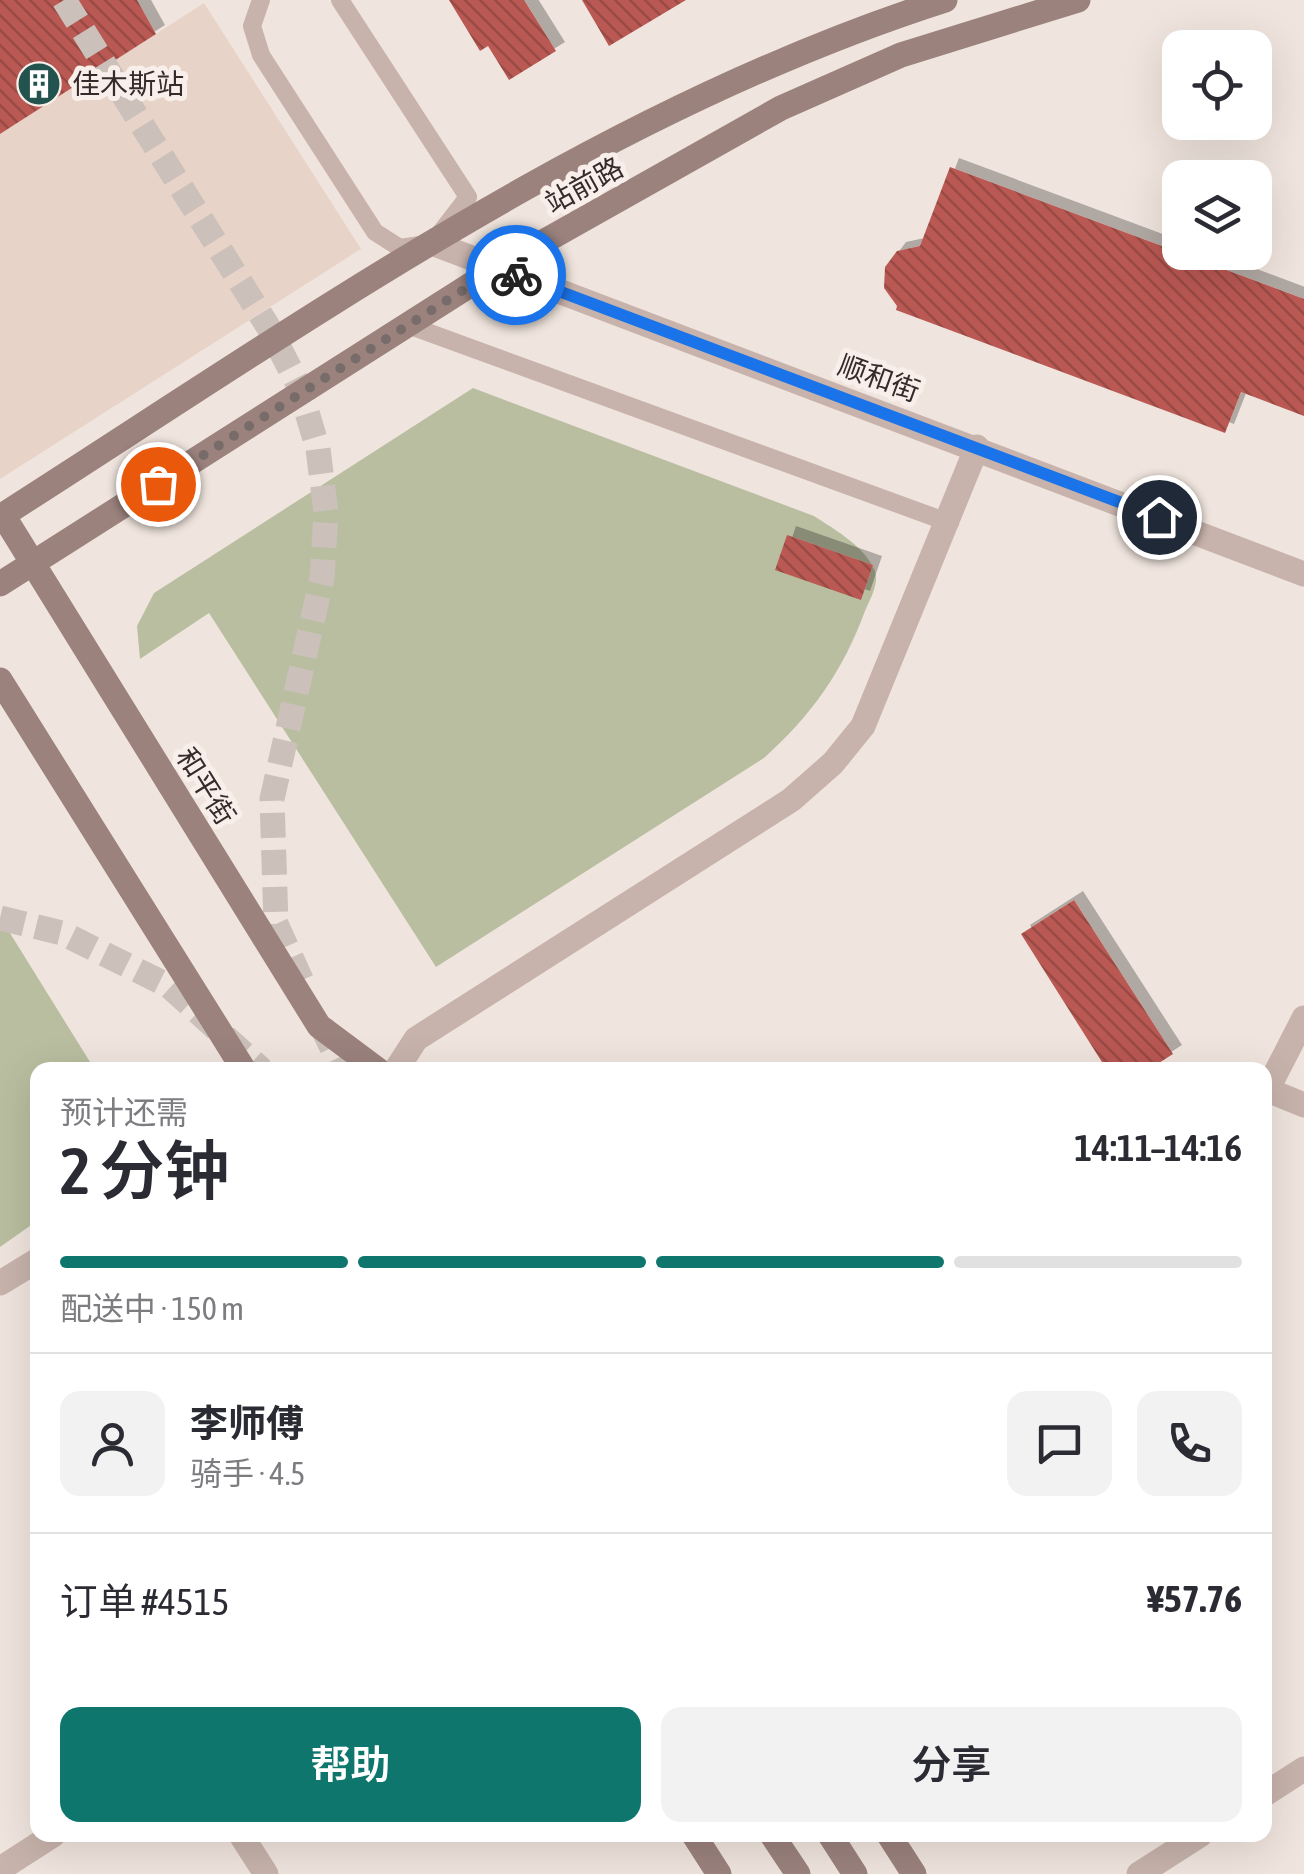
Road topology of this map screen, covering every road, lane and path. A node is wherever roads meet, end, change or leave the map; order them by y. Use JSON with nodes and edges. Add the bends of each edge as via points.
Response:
{"nodes":[{"id":1,"x":261,"y":0,"type":"edge"},
{"id":2,"x":340,"y":0,"type":"edge"},
{"id":3,"x":944,"y":0,"type":"edge"},
{"id":4,"x":1078,"y":0,"type":"edge"},
{"id":5,"x":432,"y":243,"type":"junction"},
{"id":6,"x":498,"y":268,"type":"junction"},
{"id":7,"x":408,"y":325,"type":"junction"},
{"id":8,"x":977,"y":447,"type":"junction"},
{"id":9,"x":2,"y":516,"type":"edge"},
{"id":10,"x":950,"y":523,"type":"junction"},
{"id":11,"x":33,"y":563,"type":"junction"},
{"id":12,"x":1304,"y":574,"type":"edge"},
{"id":13,"x":0,"y":584,"type":"edge"},
{"id":14,"x":0,"y":680,"type":"edge"},
{"id":15,"x":1304,"y":1018,"type":"edge"},
{"id":16,"x":239,"y":1062,"type":"edge"},
{"id":17,"x":367,"y":1062,"type":"edge"},
{"id":18,"x":401,"y":1062,"type":"edge"},
{"id":19,"x":1272,"y":1084,"type":"edge"},
{"id":20,"x":1272,"y":1093,"type":"edge"},
{"id":21,"x":1304,"y":1105,"type":"edge"},
{"id":22,"x":30,"y":1265,"type":"edge"},
{"id":23,"x":0,"y":1284,"type":"edge"},
{"id":24,"x":1304,"y":1769,"type":"edge"},
{"id":25,"x":1272,"y":1790,"type":"edge"},
{"id":26,"x":43,"y":1842,"type":"edge"},
{"id":27,"x":245,"y":1842,"type":"edge"},
{"id":28,"x":698,"y":1842,"type":"edge"},
{"id":29,"x":777,"y":1842,"type":"edge"},
{"id":30,"x":835,"y":1842,"type":"edge"},
{"id":31,"x":893,"y":1842,"type":"edge"},
{"id":32,"x":1189,"y":1842,"type":"edge"},
{"id":33,"x":0,"y":1870,"type":"edge"},
{"id":34,"x":266,"y":1874,"type":"edge"},
{"id":35,"x":719,"y":1874,"type":"edge"},
{"id":36,"x":798,"y":1874,"type":"edge"},
{"id":37,"x":856,"y":1874,"type":"edge"},
{"id":38,"x":914,"y":1874,"type":"edge"},
{"id":39,"x":1138,"y":1874,"type":"edge"}],
"edges":[{"from":1,"to":5,"type":"lane","via":[[252,26],[261,56],[374,232],[400,248]]},
{"from":2,"to":5,"type":"lane","via":[[468,197]]},
{"from":3,"to":5,"type":"main road","name":"站前路","via":[[754,71]]},
{"from":4,"to":6,"type":"main road","name":"站前路","via":[[901,55],[781,108]]},
{"from":5,"to":6,"type":"street","name":"顺和街"},
{"from":5,"to":9,"type":"main road","name":"站前路"},
{"from":6,"to":7,"type":"main road","name":"站前路"},
{"from":6,"to":8,"type":"street","name":"顺和街"},
{"from":7,"to":10,"type":"lane"},
{"from":7,"to":11,"type":"main road","name":"站前路"},
{"from":8,"to":10,"type":"street"},
{"from":8,"to":12,"type":"street","name":"顺和街"},
{"from":9,"to":11,"type":"main road","name":"和平街"},
{"from":10,"to":18,"type":"street","via":[[863,726],[833,763],[791,800],[416,1039]]},
{"from":11,"to":13,"type":"main road","name":"站前路"},
{"from":11,"to":17,"type":"main road","name":"和平街","via":[[319,1026]]},
{"from":14,"to":16,"type":"main road"},
{"from":15,"to":19,"type":"street"},
{"from":20,"to":21,"type":"street"},
{"from":22,"to":23,"type":"street"},
{"from":24,"to":25,"type":"street"},
{"from":26,"to":33,"type":"street"},
{"from":27,"to":34,"type":"street"},
{"from":28,"to":35,"type":"main road"},
{"from":29,"to":36,"type":"main road"},
{"from":30,"to":37,"type":"main road"},
{"from":31,"to":38,"type":"main road"},
{"from":32,"to":39,"type":"street"}]}
